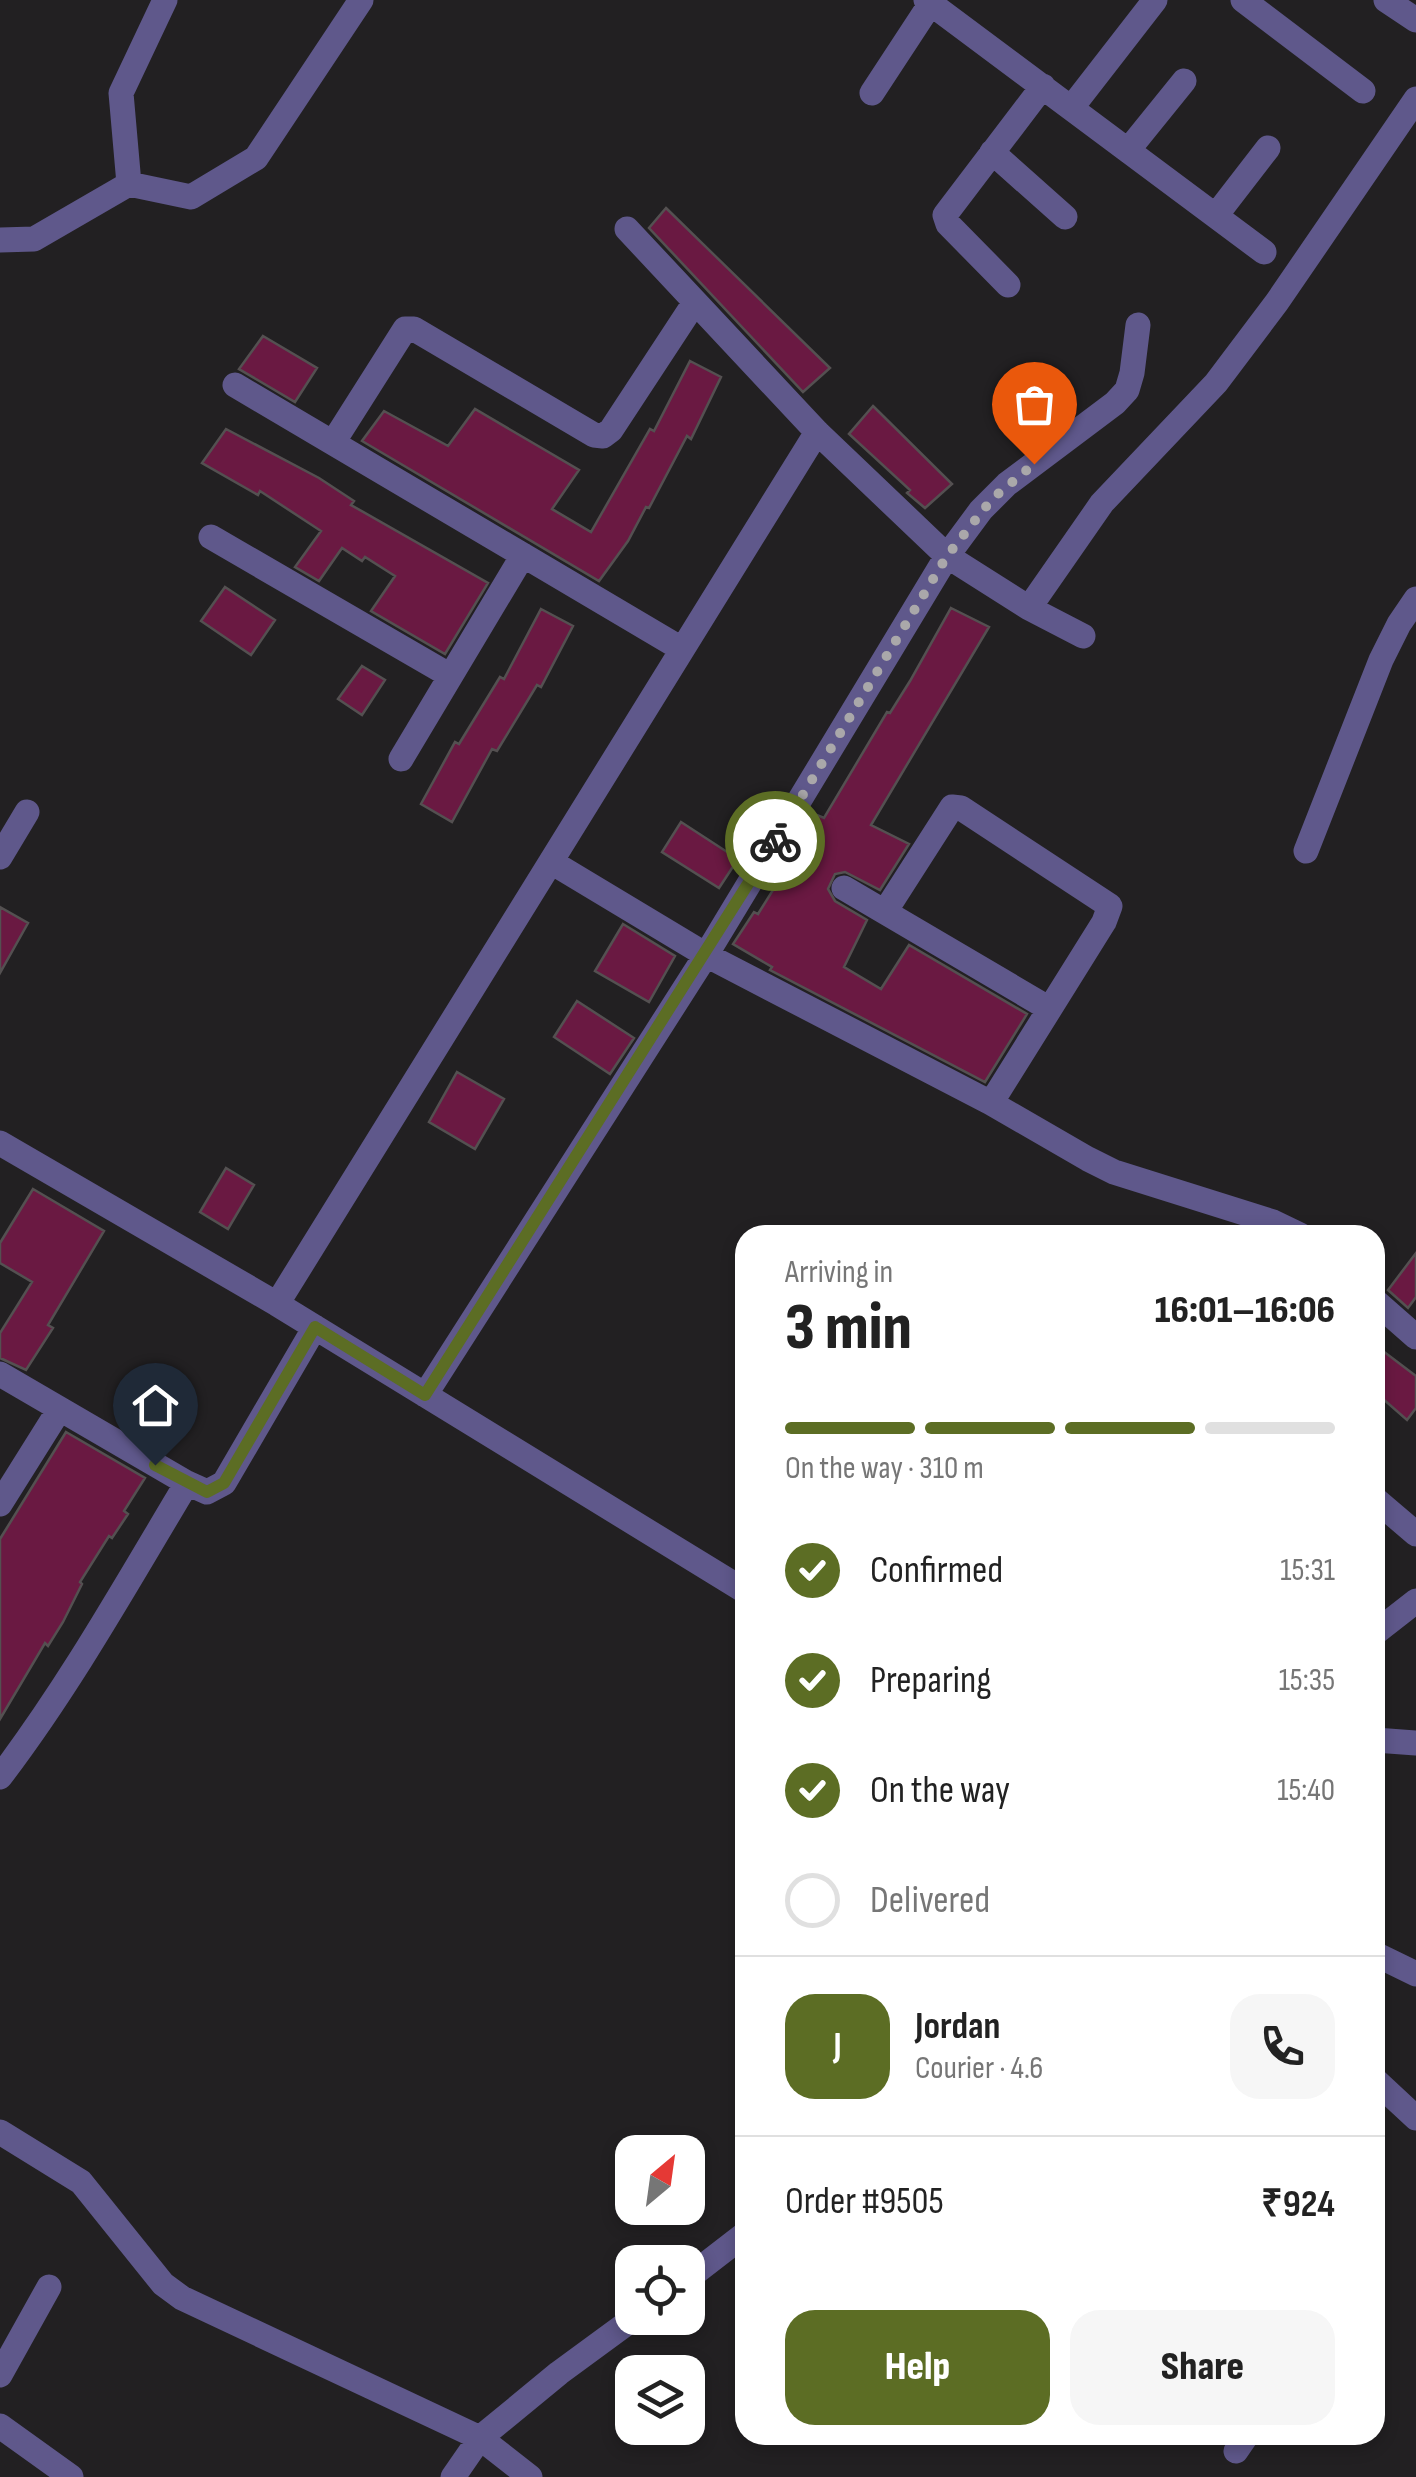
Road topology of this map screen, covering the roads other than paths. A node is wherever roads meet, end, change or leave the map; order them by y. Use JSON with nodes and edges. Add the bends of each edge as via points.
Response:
{"nodes":[{"id":1,"x":165,"y":0,"type":"edge"},
{"id":2,"x":360,"y":0,"type":"edge"},
{"id":3,"x":1155,"y":0,"type":"edge"},
{"id":4,"x":1243,"y":0,"type":"edge"},
{"id":5,"x":1386,"y":0,"type":"edge"},
{"id":6,"x":930,"y":1,"type":"edge"},
{"id":7,"x":1416,"y":20,"type":"edge"},
{"id":8,"x":1184,"y":81,"type":"dead end"},
{"id":9,"x":1043,"y":86,"type":"junction"},
{"id":10,"x":1363,"y":91,"type":"dead end"},
{"id":11,"x":872,"y":92,"type":"dead end"},
{"id":12,"x":1416,"y":99,"type":"edge"},
{"id":13,"x":1072,"y":107,"type":"junction"},
{"id":14,"x":1268,"y":148,"type":"dead end"},
{"id":15,"x":1130,"y":150,"type":"junction"},
{"id":16,"x":992,"y":152,"type":"junction"},
{"id":17,"x":129,"y":184,"type":"junction"},
{"id":18,"x":1217,"y":214,"type":"junction"},
{"id":19,"x":1065,"y":216,"type":"dead end"},
{"id":20,"x":627,"y":229,"type":"dead end"},
{"id":21,"x":0,"y":240,"type":"edge"},
{"id":22,"x":1264,"y":252,"type":"dead end"},
{"id":23,"x":1008,"y":285,"type":"dead end"},
{"id":24,"x":695,"y":302,"type":"junction"},
{"id":25,"x":1138,"y":325,"type":"dead end"},
{"id":26,"x":235,"y":384,"type":"dead end"},
{"id":27,"x":817,"y":432,"type":"junction"},
{"id":28,"x":334,"y":441,"type":"junction"},
{"id":29,"x":211,"y":537,"type":"dead end"},
{"id":30,"x":524,"y":555,"type":"junction"},
{"id":31,"x":947,"y":556,"type":"junction"},
{"id":32,"x":1416,"y":598,"type":"edge"},
{"id":33,"x":1029,"y":608,"type":"junction"},
{"id":34,"x":1083,"y":636,"type":"dead end"},
{"id":35,"x":680,"y":648,"type":"junction"},
{"id":36,"x":449,"y":676,"type":"junction"},
{"id":37,"x":402,"y":759,"type":"dead end"},
{"id":38,"x":27,"y":812,"type":"dead end"},
{"id":39,"x":1306,"y":852,"type":"dead end"},
{"id":40,"x":0,"y":856,"type":"edge"},
{"id":41,"x":552,"y":863,"type":"junction"},
{"id":42,"x":844,"y":888,"type":"dead end"},
{"id":43,"x":886,"y":910,"type":"junction"},
{"id":44,"x":706,"y":955,"type":"junction"},
{"id":45,"x":1048,"y":1008,"type":"junction"},
{"id":46,"x":991,"y":1103,"type":"junction"},
{"id":47,"x":0,"y":1143,"type":"edge"},
{"id":48,"x":1279,"y":1225,"type":"edge"},
{"id":49,"x":277,"y":1304,"type":"junction"},
{"id":50,"x":1385,"y":1310,"type":"edge"},
{"id":51,"x":315,"y":1327,"type":"junction"},
{"id":52,"x":1416,"y":1337,"type":"edge"},
{"id":53,"x":0,"y":1374,"type":"edge"},
{"id":54,"x":425,"y":1395,"type":"junction"},
{"id":55,"x":60,"y":1410,"type":"junction"},
{"id":56,"x":187,"y":1483,"type":"junction"},
{"id":57,"x":0,"y":1504,"type":"edge"},
{"id":58,"x":1385,"y":1508,"type":"edge"},
{"id":59,"x":1416,"y":1534,"type":"edge"},
{"id":60,"x":735,"y":1586,"type":"edge"},
{"id":61,"x":1416,"y":1600,"type":"edge"},
{"id":62,"x":1385,"y":1625,"type":"edge"},
{"id":63,"x":1385,"y":1741,"type":"edge"},
{"id":64,"x":1416,"y":1743,"type":"edge"},
{"id":65,"x":0,"y":1777,"type":"edge"},
{"id":66,"x":1385,"y":1959,"type":"edge"},
{"id":67,"x":1416,"y":1974,"type":"edge"},
{"id":68,"x":1385,"y":2089,"type":"edge"},
{"id":69,"x":1416,"y":2118,"type":"edge"},
{"id":70,"x":0,"y":2132,"type":"edge"},
{"id":71,"x":735,"y":2242,"type":"edge"},
{"id":72,"x":705,"y":2265,"type":"edge"},
{"id":73,"x":50,"y":2287,"type":"dead end"},
{"id":74,"x":615,"y":2332,"type":"edge"},
{"id":75,"x":0,"y":2376,"type":"edge"},
{"id":76,"x":0,"y":2426,"type":"edge"},
{"id":77,"x":480,"y":2438,"type":"junction"},
{"id":78,"x":71,"y":2477,"type":"edge"},
{"id":79,"x":453,"y":2477,"type":"edge"},
{"id":80,"x":530,"y":2477,"type":"edge"}],
"edges":[{"from":1,"to":17,"type":"street","via":[[121,93]]},
{"from":2,"to":17,"type":"street","via":[[256,158],[191,197]]},
{"from":3,"to":13,"type":"street"},
{"from":4,"to":10,"type":"street"},
{"from":5,"to":7,"type":"street"},
{"from":6,"to":9,"type":"street"},
{"from":6,"to":11,"type":"street"},
{"from":8,"to":15,"type":"street"},
{"from":9,"to":13,"type":"street"},
{"from":9,"to":16,"type":"street"},
{"from":12,"to":33,"type":"street","via":[[1246,343],[1102,503]]},
{"from":13,"to":15,"type":"street"},
{"from":14,"to":18,"type":"street"},
{"from":15,"to":18,"type":"street"},
{"from":16,"to":19,"type":"street"},
{"from":16,"to":23,"type":"street","via":[[946,220]]},
{"from":17,"to":21,"type":"street","via":[[34,239]]},
{"from":18,"to":22,"type":"street"},
{"from":20,"to":24,"type":"street"},
{"from":24,"to":27,"type":"street"},
{"from":24,"to":28,"type":"street","via":[[603,436],[405,329]]},
{"from":25,"to":31,"type":"street","via":[[1126,390],[1007,484]]},
{"from":26,"to":28,"type":"street"},
{"from":27,"to":31,"type":"street"},
{"from":27,"to":35,"type":"street"},
{"from":28,"to":30,"type":"street"},
{"from":29,"to":36,"type":"street"},
{"from":30,"to":35,"type":"street"},
{"from":30,"to":36,"type":"street"},
{"from":31,"to":33,"type":"street"},
{"from":31,"to":44,"type":"street"},
{"from":32,"to":39,"type":"street","via":[[1382,660]]},
{"from":33,"to":34,"type":"street"},
{"from":35,"to":41,"type":"street"},
{"from":36,"to":37,"type":"street"},
{"from":38,"to":40,"type":"street"},
{"from":41,"to":44,"type":"street"},
{"from":41,"to":49,"type":"street"},
{"from":42,"to":43,"type":"street"},
{"from":43,"to":45,"type":"street"},
{"from":43,"to":45,"type":"street","via":[[947,811],[961,808],[1110,906]]},
{"from":44,"to":46,"type":"street"},
{"from":44,"to":54,"type":"street"},
{"from":45,"to":46,"type":"street"},
{"from":46,"to":48,"type":"street","via":[[1114,1172]]},
{"from":47,"to":49,"type":"street"},
{"from":49,"to":51,"type":"street"},
{"from":50,"to":52,"type":"street"},
{"from":51,"to":54,"type":"street"},
{"from":51,"to":56,"type":"street","via":[[224,1483],[207,1492]]},
{"from":53,"to":55,"type":"street"},
{"from":54,"to":60,"type":"street"},
{"from":55,"to":56,"type":"street"},
{"from":55,"to":57,"type":"street"},
{"from":56,"to":65,"type":"street","via":[[46,1715]]},
{"from":58,"to":59,"type":"street"},
{"from":61,"to":62,"type":"street"},
{"from":63,"to":64,"type":"street"},
{"from":66,"to":67,"type":"street"},
{"from":68,"to":69,"type":"street"},
{"from":70,"to":77,"type":"street","via":[[82,2182],[163,2284],[182,2298]]},
{"from":71,"to":72,"type":"street"},
{"from":73,"to":75,"type":"street"},
{"from":74,"to":77,"type":"street"},
{"from":76,"to":78,"type":"street"},
{"from":77,"to":79,"type":"street"},
{"from":77,"to":80,"type":"street"}]}
